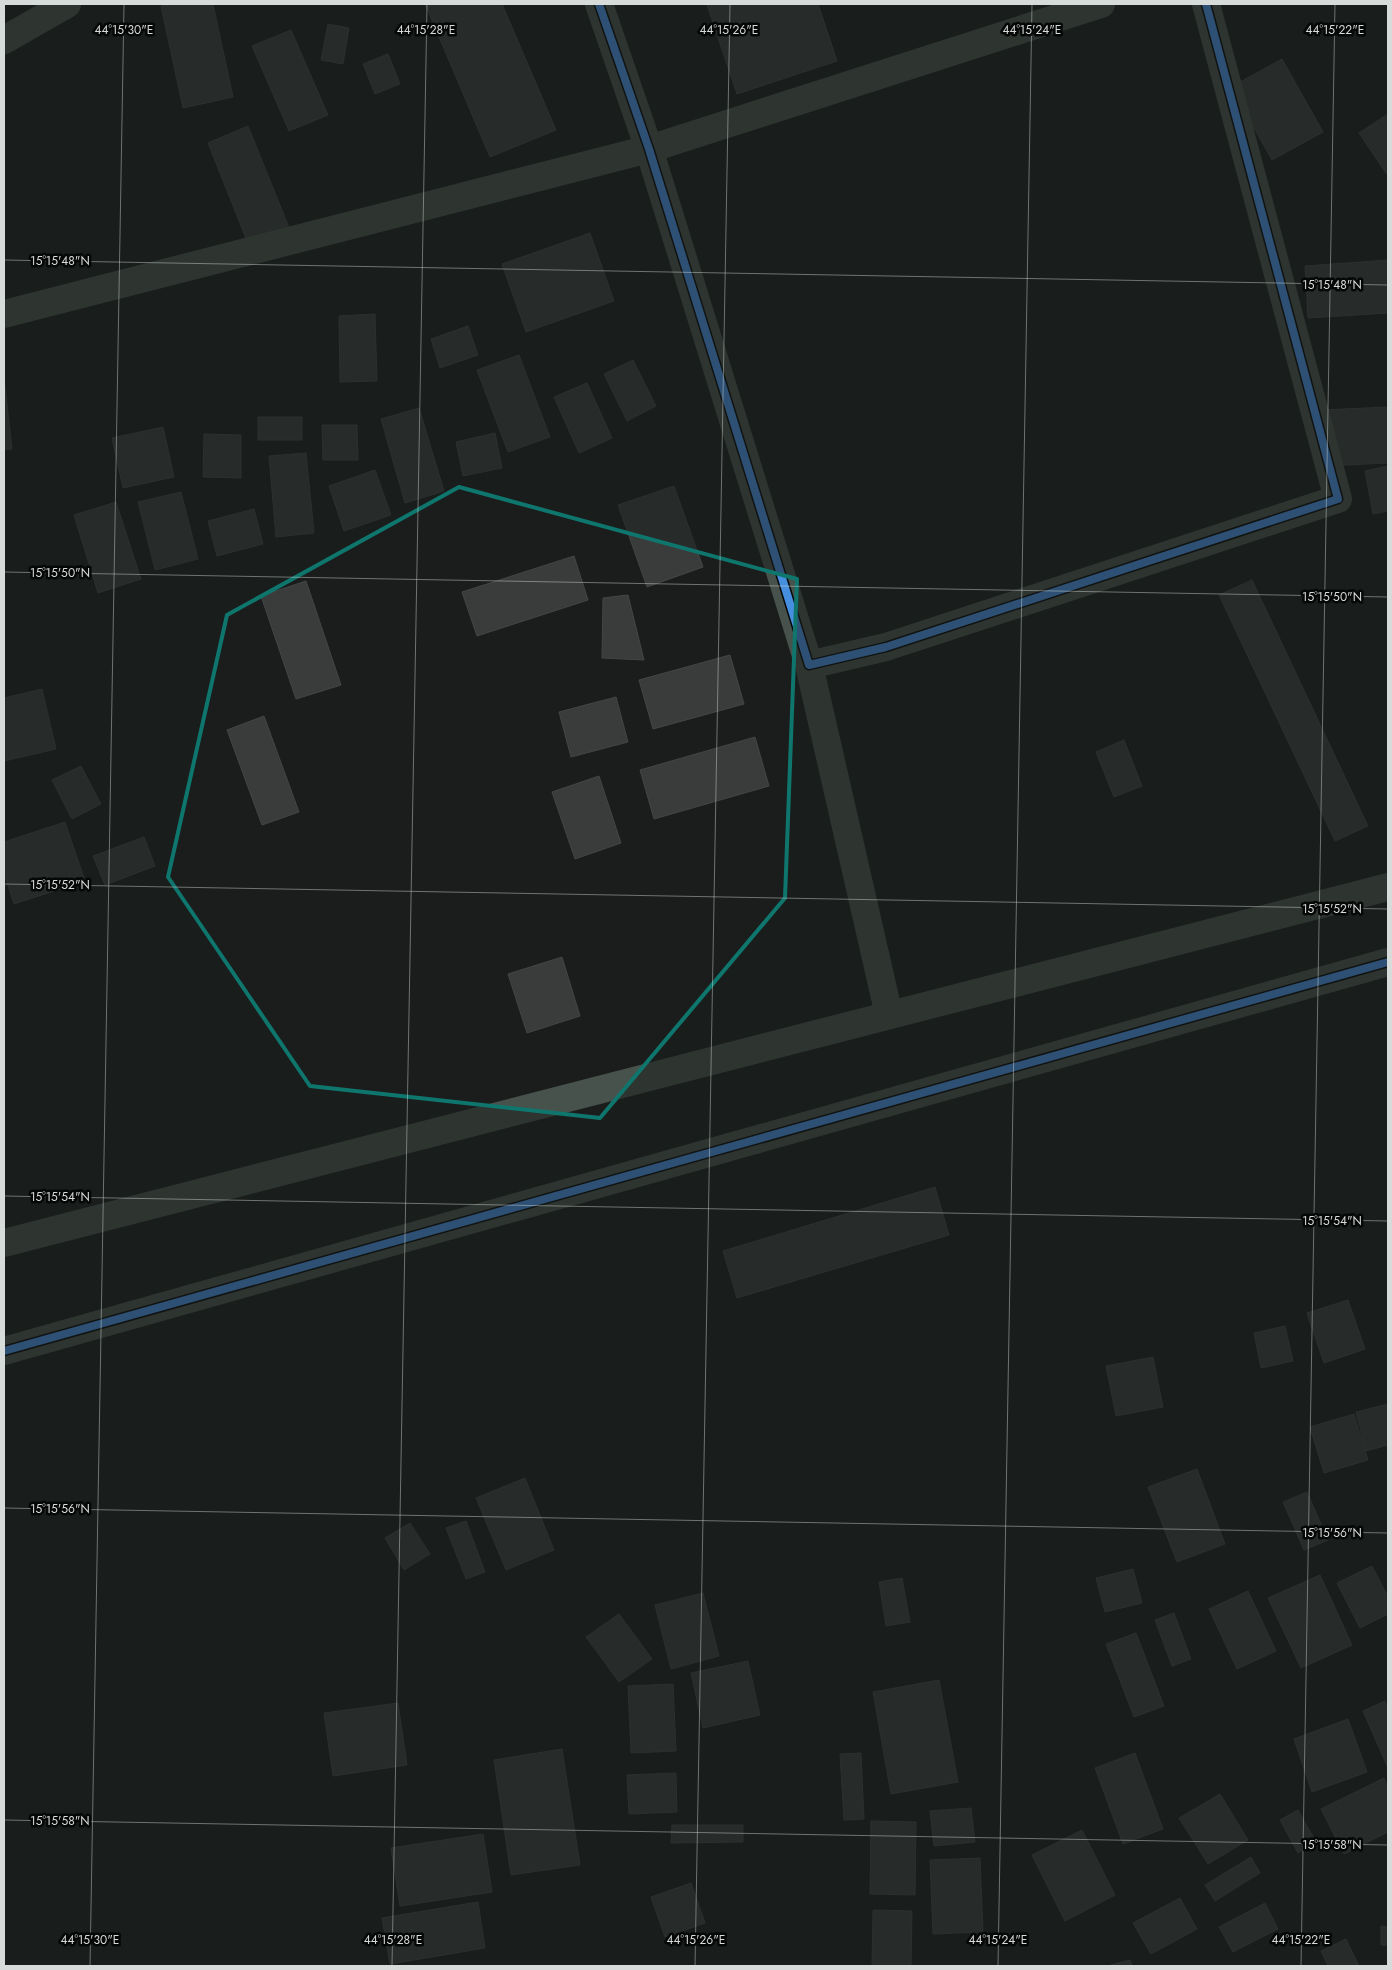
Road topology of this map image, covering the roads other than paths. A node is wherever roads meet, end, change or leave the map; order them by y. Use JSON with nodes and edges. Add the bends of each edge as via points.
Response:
{"nodes":[{"id":1,"x":67,"y":4,"type":"edge"},
{"id":2,"x":599,"y":4,"type":"edge"},
{"id":3,"x":1101,"y":4,"type":"edge"},
{"id":4,"x":1206,"y":4,"type":"edge"},
{"id":5,"x":4,"y":40,"type":"edge"},
{"id":6,"x":649,"y":149,"type":"junction"},
{"id":7,"x":4,"y":314,"type":"edge"},
{"id":8,"x":809,"y":665,"type":"junction"},
{"id":9,"x":1388,"y":887,"type":"edge"},
{"id":10,"x":1388,"y":962,"type":"edge"},
{"id":11,"x":889,"y":1015,"type":"junction"},
{"id":12,"x":4,"y":1243,"type":"edge"},
{"id":13,"x":4,"y":1351,"type":"edge"}],
"edges":[{"from":1,"to":5,"type":"street"},
{"from":2,"to":6,"type":"street"},
{"from":3,"to":6,"type":"street"},
{"from":4,"to":8,"type":"street","via":[[1338,499],[886,647]]},
{"from":6,"to":7,"type":"street"},
{"from":6,"to":8,"type":"street"},
{"from":8,"to":11,"type":"street"},
{"from":9,"to":11,"type":"street"},
{"from":10,"to":13,"type":"street"},
{"from":11,"to":12,"type":"street"}]}
